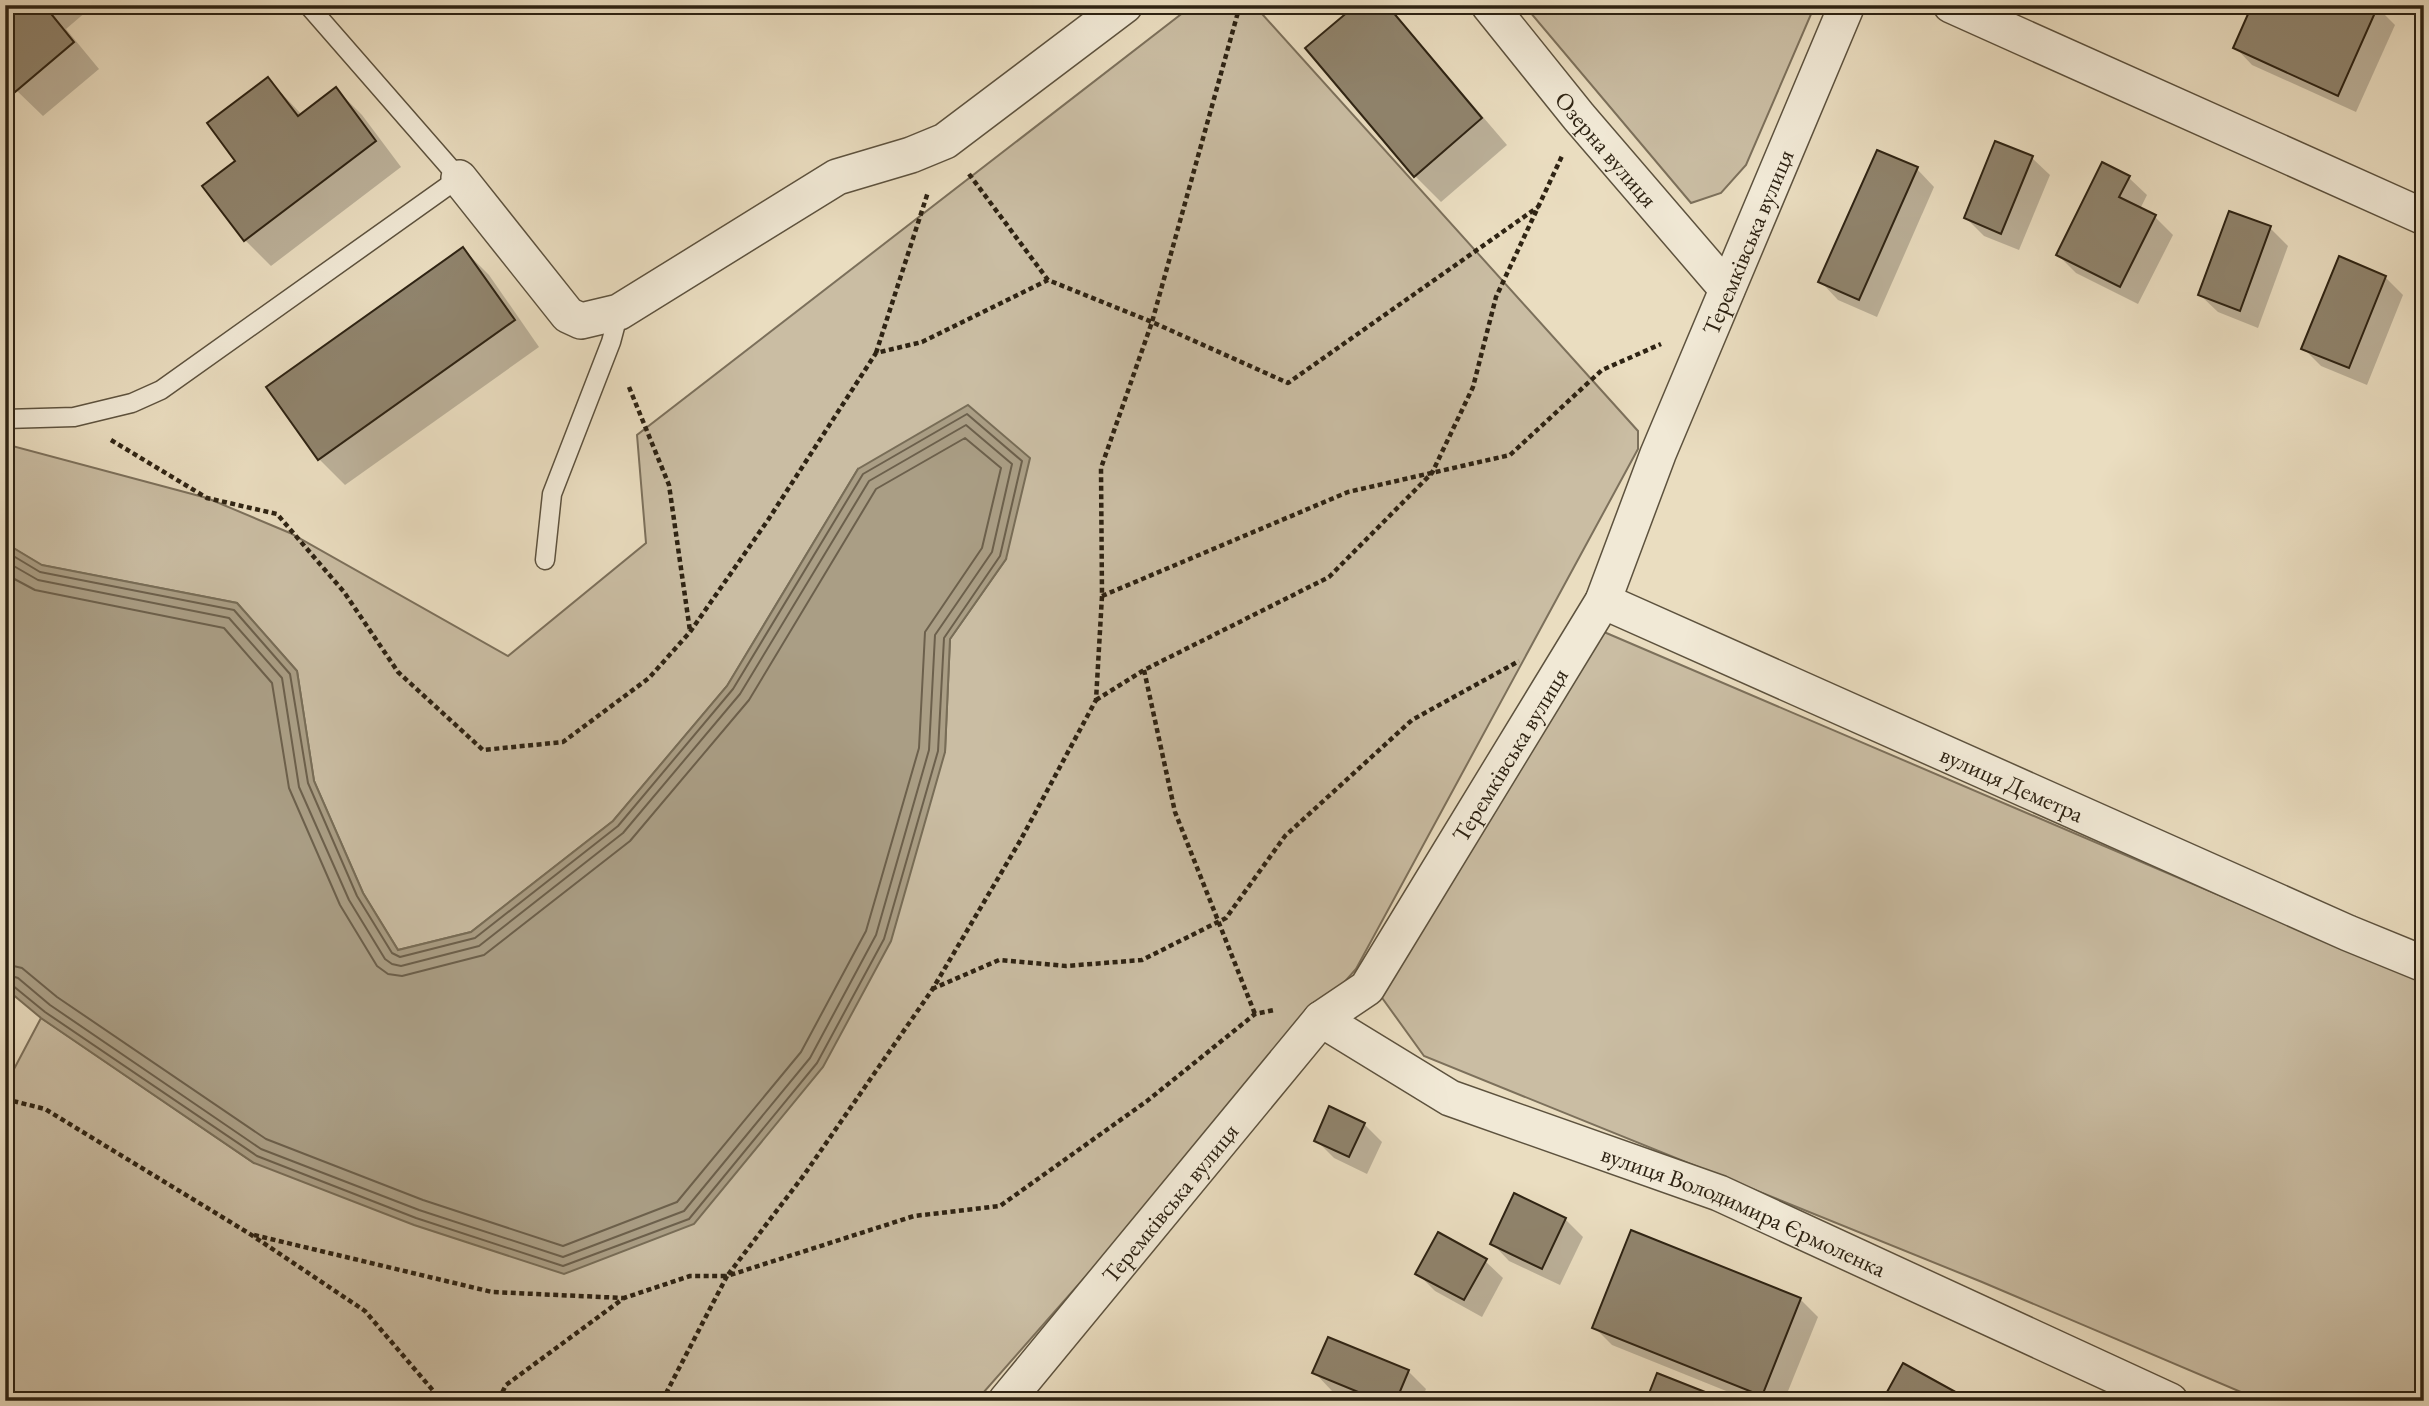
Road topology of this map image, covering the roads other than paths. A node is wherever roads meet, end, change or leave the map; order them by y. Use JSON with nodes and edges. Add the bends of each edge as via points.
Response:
{"nodes":[{"id":1,"x":308,"y":5,"type":"edge"},
{"id":2,"x":1125,"y":5,"type":"edge"},
{"id":3,"x":1489,"y":5,"type":"edge"},
{"id":4,"x":1847,"y":5,"type":"edge"},
{"id":5,"x":1951,"y":5,"type":"edge"},
{"id":6,"x":459,"y":178,"type":"junction"},
{"id":7,"x":2424,"y":217,"type":"edge"},
{"id":8,"x":1721,"y":304,"type":"junction"},
{"id":9,"x":615,"y":327,"type":"junction"},
{"id":10,"x":5,"y":419,"type":"edge"},
{"id":11,"x":545,"y":560,"type":"dead end"},
{"id":12,"x":1603,"y":601,"type":"junction"},
{"id":13,"x":2424,"y":964,"type":"edge"},
{"id":14,"x":1321,"y":1019,"type":"junction"},
{"id":15,"x":1006,"y":1401,"type":"edge"},
{"id":16,"x":2169,"y":1401,"type":"edge"}],
"edges":[{"from":1,"to":6,"type":"lane"},
{"from":2,"to":9,"type":"street","via":[[945,141],[838,177]]},
{"from":3,"to":8,"type":"street","name":"Озерна вулиця"},
{"from":4,"to":8,"type":"street","name":"Теремківська вулиця"},
{"from":5,"to":7,"type":"street"},
{"from":6,"to":9,"type":"street","via":[[568,315]]},
{"from":6,"to":10,"type":"lane","via":[[161,390],[74,418]]},
{"from":8,"to":12,"type":"street","name":"Теремківська вулиця"},
{"from":9,"to":11,"type":"lane","via":[[552,494]]},
{"from":12,"to":13,"type":"street","name":"вулиця Деметра"},
{"from":12,"to":14,"type":"street","name":"Теремківська вулиця","via":[[1367,988]]},
{"from":14,"to":15,"type":"street","name":"Теремківська вулиця"},
{"from":14,"to":16,"type":"street","name":"вулиця Володимира Єрмоленка","via":[[1450,1098],[1719,1194]]}]}
